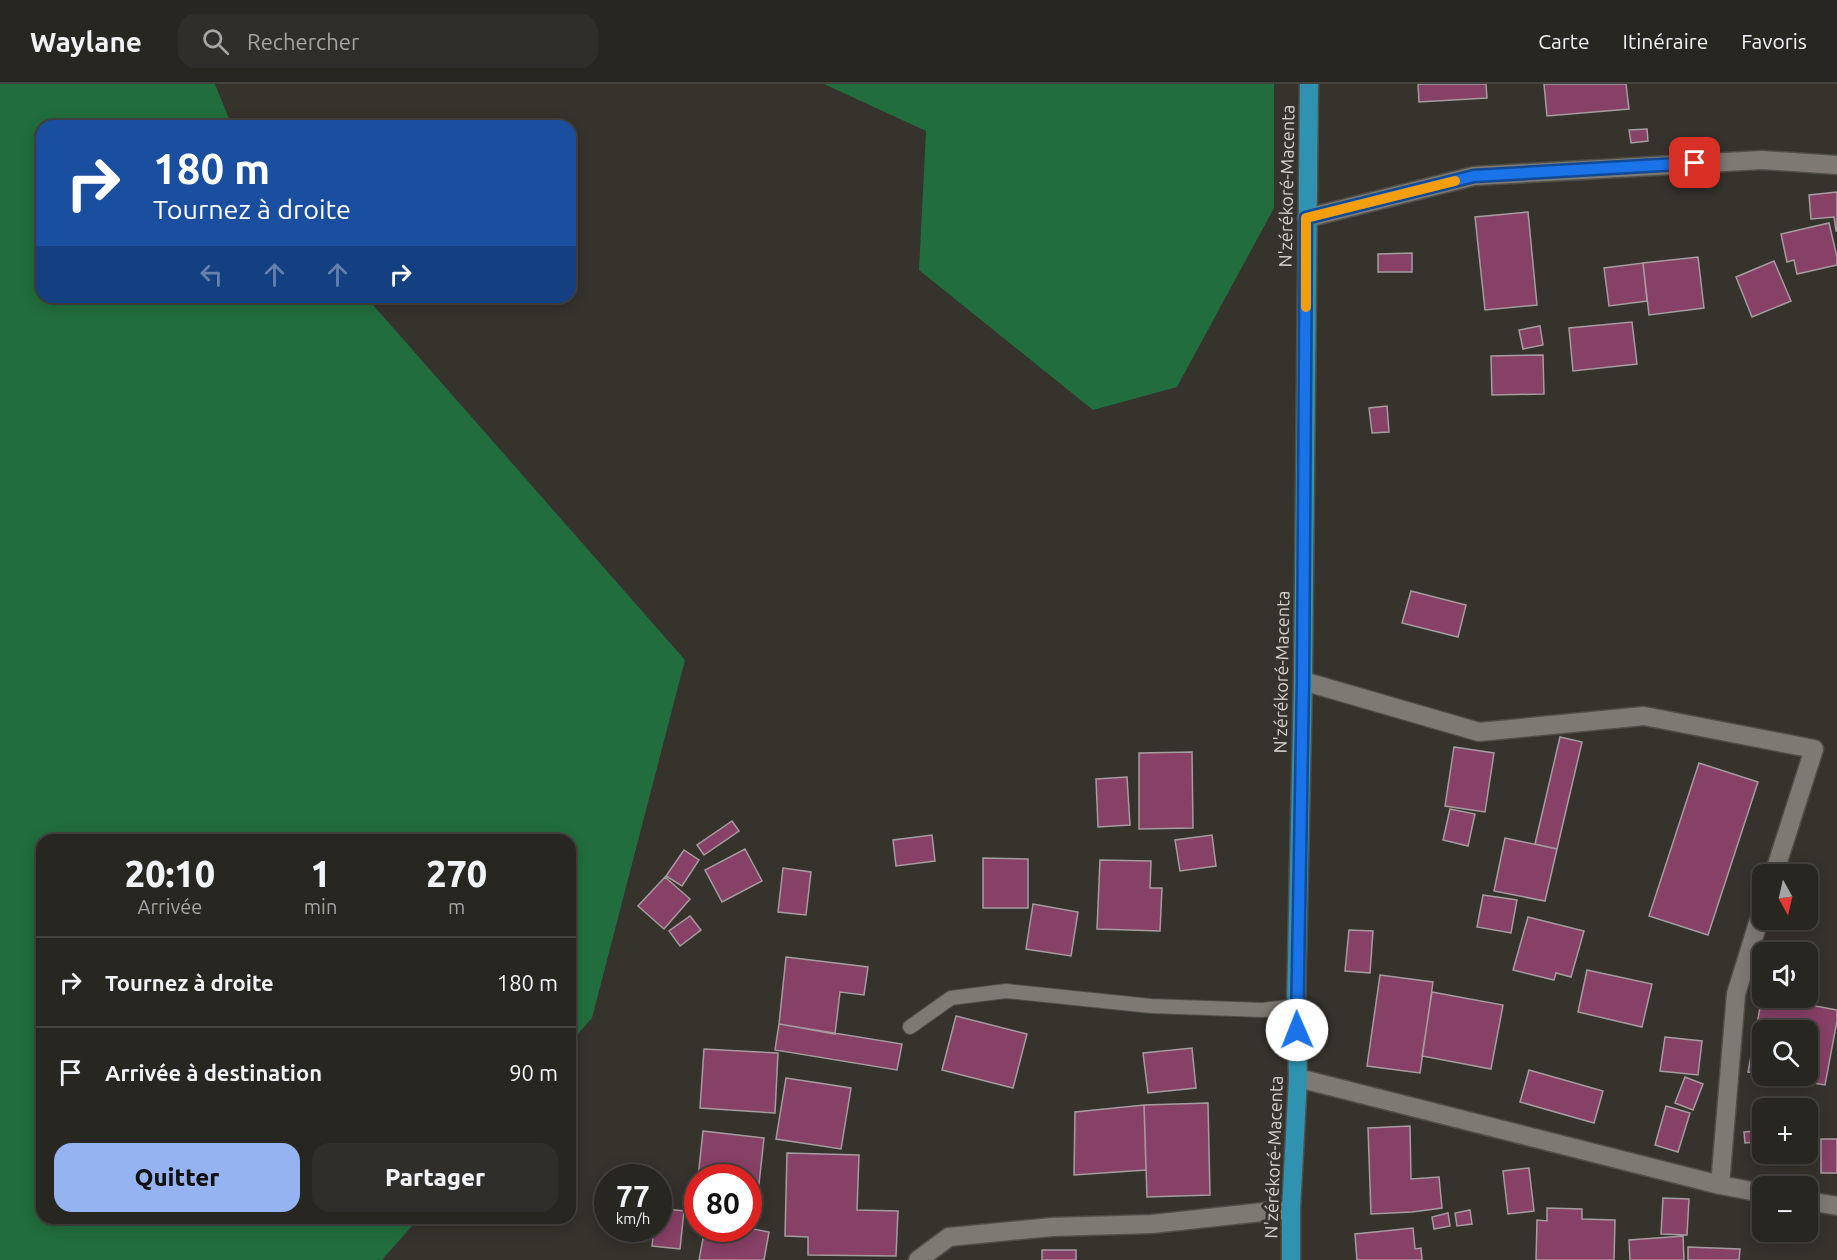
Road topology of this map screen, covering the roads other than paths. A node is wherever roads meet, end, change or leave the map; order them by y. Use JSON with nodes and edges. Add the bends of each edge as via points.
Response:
{"nodes":[{"id":1,"x":1309,"y":84,"type":"edge"},
{"id":2,"x":1837,"y":165,"type":"edge"},
{"id":3,"x":1306,"y":218,"type":"junction"},
{"id":4,"x":1303,"y":681,"type":"junction"},
{"id":5,"x":1777,"y":864,"type":"edge"},
{"id":6,"x":1756,"y":930,"type":"edge"},
{"id":7,"x":1296,"y":1006,"type":"junction"},
{"id":8,"x":910,"y":1027,"type":"dead end"},
{"id":9,"x":1298,"y":1078,"type":"junction"},
{"id":10,"x":1720,"y":1185,"type":"junction"},
{"id":11,"x":1752,"y":1190,"type":"edge"},
{"id":12,"x":1818,"y":1203,"type":"edge"},
{"id":13,"x":1837,"y":1206,"type":"edge"},
{"id":14,"x":1291,"y":1209,"type":"junction"},
{"id":15,"x":918,"y":1260,"type":"edge"},
{"id":16,"x":1291,"y":1260,"type":"edge"}],
"edges":[{"from":1,"to":3,"type":"highway","name":"N'zérékoré-Macenta"},
{"from":2,"to":3,"type":"street","via":[[1762,160],[1474,176]]},
{"from":3,"to":4,"type":"highway","name":"N'zérékoré-Macenta"},
{"from":4,"to":5,"type":"street","via":[[1479,732],[1644,716],[1814,749]]},
{"from":4,"to":7,"type":"highway","name":"N'zérékoré-Macenta"},
{"from":6,"to":10,"type":"street","via":[[1736,994]]},
{"from":7,"to":8,"type":"lane","via":[[1263,1010],[1150,1006],[1006,991],[951,998]]},
{"from":7,"to":9,"type":"highway","name":"N'zérékoré-Macenta"},
{"from":9,"to":10,"type":"street"},
{"from":9,"to":14,"type":"highway","name":"N'zérékoré-Macenta"},
{"from":10,"to":11,"type":"street"},
{"from":12,"to":13,"type":"street"},
{"from":14,"to":15,"type":"street","via":[[1152,1224],[1052,1227],[949,1237]]},
{"from":14,"to":16,"type":"highway","name":"N'zérékoré-Macenta"}]}
